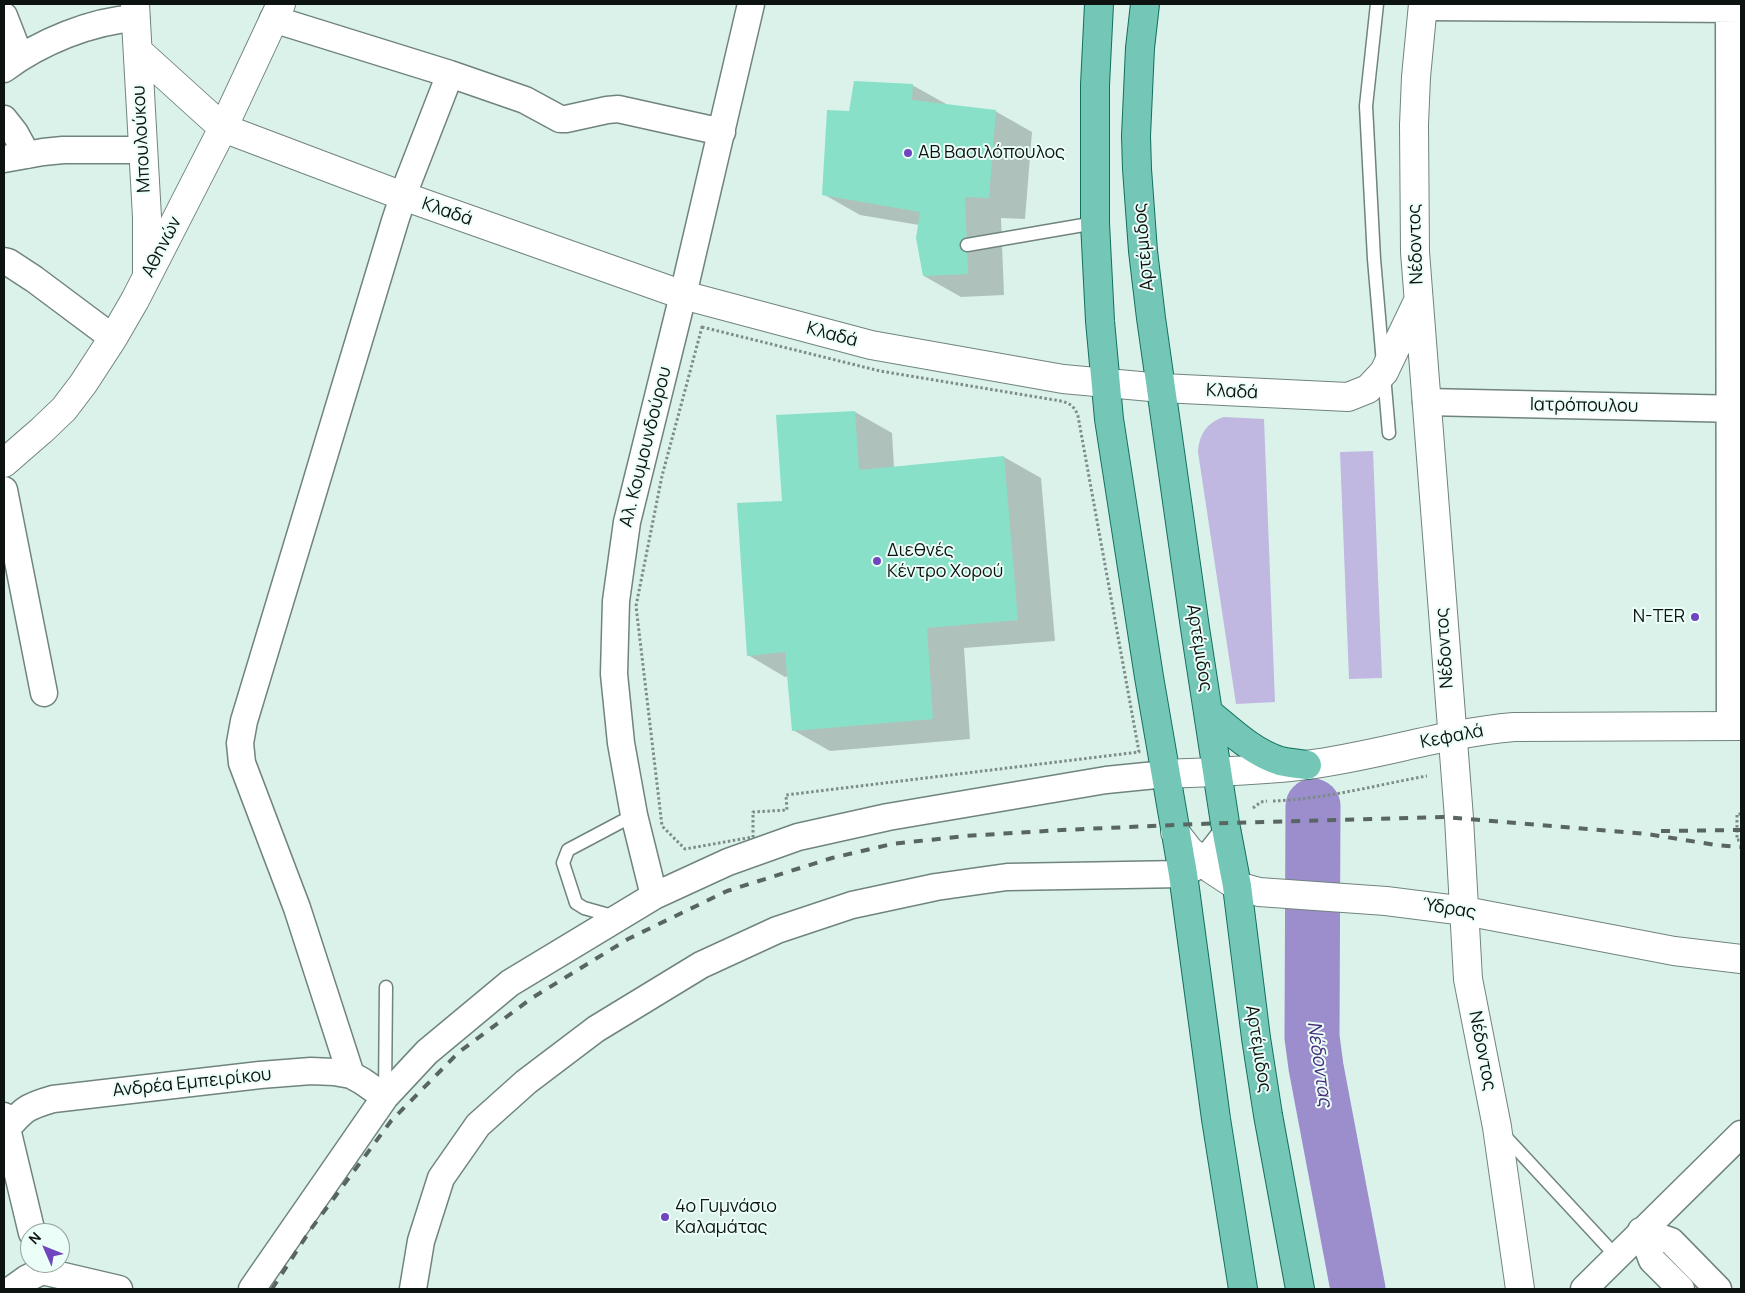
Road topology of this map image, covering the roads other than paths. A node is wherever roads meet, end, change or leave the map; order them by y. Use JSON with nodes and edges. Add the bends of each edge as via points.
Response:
{"nodes":[{"id":1,"x":752,"y":4,"type":"edge"},
{"id":2,"x":1099,"y":4,"type":"edge"},
{"id":3,"x":1145,"y":4,"type":"edge"},
{"id":4,"x":1377,"y":4,"type":"edge"},
{"id":5,"x":1423,"y":5,"type":"edge"},
{"id":6,"x":1733,"y":7,"type":"edge"},
{"id":7,"x":136,"y":11,"type":"edge"},
{"id":8,"x":277,"y":11,"type":"edge"},
{"id":9,"x":4,"y":16,"type":"edge"},
{"id":10,"x":138,"y":51,"type":"junction"},
{"id":11,"x":12,"y":63,"type":"edge"},
{"id":12,"x":450,"y":74,"type":"junction"},
{"id":13,"x":4,"y":119,"type":"edge"},
{"id":14,"x":223,"y":128,"type":"junction"},
{"id":15,"x":722,"y":132,"type":"junction"},
{"id":16,"x":143,"y":150,"type":"junction"},
{"id":17,"x":15,"y":157,"type":"edge"},
{"id":18,"x":403,"y":196,"type":"junction"},
{"id":19,"x":1735,"y":207,"type":"edge"},
{"id":20,"x":1095,"y":223,"type":"junction"},
{"id":21,"x":966,"y":245,"type":"dead end"},
{"id":22,"x":4,"y":261,"type":"edge"},
{"id":23,"x":147,"y":275,"type":"junction"},
{"id":24,"x":683,"y":295,"type":"junction"},
{"id":25,"x":1418,"y":302,"type":"junction"},
{"id":26,"x":113,"y":338,"type":"junction"},
{"id":27,"x":1384,"y":372,"type":"junction"},
{"id":28,"x":1106,"y":384,"type":"junction"},
{"id":29,"x":1162,"y":388,"type":"junction"},
{"id":30,"x":1426,"y":402,"type":"junction"},
{"id":31,"x":1735,"y":409,"type":"edge"},
{"id":32,"x":1389,"y":433,"type":"dead end"},
{"id":33,"x":4,"y":463,"type":"edge"},
{"id":34,"x":4,"y":490,"type":"edge"},
{"id":35,"x":44,"y":693,"type":"dead end"},
{"id":36,"x":1209,"y":714,"type":"junction"},
{"id":37,"x":1736,"y":726,"type":"edge"},
{"id":38,"x":1452,"y":737,"type":"junction"},
{"id":39,"x":1263,"y":761,"type":"junction"},
{"id":40,"x":1307,"y":765,"type":"joint"},
{"id":41,"x":1218,"y":772,"type":"junction"},
{"id":42,"x":1166,"y":774,"type":"junction"},
{"id":43,"x":634,"y":815,"type":"junction"},
{"id":44,"x":1227,"y":832,"type":"junction"},
{"id":45,"x":1193,"y":868,"type":"junction"},
{"id":46,"x":1248,"y":889,"type":"junction"},
{"id":47,"x":654,"y":896,"type":"junction"},
{"id":48,"x":1465,"y":910,"type":"junction"},
{"id":49,"x":619,"y":918,"type":"junction"},
{"id":50,"x":1741,"y":959,"type":"edge"},
{"id":51,"x":386,"y":987,"type":"dead end"},
{"id":52,"x":351,"y":1076,"type":"junction"},
{"id":53,"x":385,"y":1097,"type":"junction"},
{"id":54,"x":5,"y":1126,"type":"edge"},
{"id":55,"x":1497,"y":1127,"type":"junction"},
{"id":56,"x":1741,"y":1134,"type":"edge"},
{"id":57,"x":29,"y":1223,"type":"edge"},
{"id":58,"x":1642,"y":1231,"type":"junction"},
{"id":59,"x":1616,"y":1256,"type":"junction"},
{"id":60,"x":33,"y":1273,"type":"edge"},
{"id":61,"x":62,"y":1273,"type":"edge"},
{"id":62,"x":12,"y":1289,"type":"edge"},
{"id":63,"x":119,"y":1289,"type":"edge"},
{"id":64,"x":252,"y":1289,"type":"edge"},
{"id":65,"x":413,"y":1289,"type":"edge"},
{"id":66,"x":1243,"y":1289,"type":"edge"},
{"id":67,"x":1300,"y":1289,"type":"edge"},
{"id":68,"x":1520,"y":1289,"type":"edge"},
{"id":69,"x":1584,"y":1289,"type":"edge"},
{"id":70,"x":1681,"y":1289,"type":"edge"},
{"id":71,"x":1718,"y":1289,"type":"edge"}],
"edges":[{"from":1,"to":15,"type":"street","name":"Αλ. Κουμουνδούρου"},
{"from":2,"to":20,"type":"main road"},
{"from":3,"to":29,"type":"main road","name":"Αρτέμιδος","via":[[1136,136],[1137,169],[1151,318]]},
{"from":4,"to":27,"type":"lane","via":[[1366,106]]},
{"from":5,"to":6,"type":"street"},
{"from":5,"to":25,"type":"street","name":"Νέδοντος","via":[[1414,125]]},
{"from":6,"to":19,"type":"street"},
{"from":7,"to":10,"type":"street","name":"Μπουλούκου"},
{"from":7,"to":11,"type":"street","via":[[73,32]]},
{"from":8,"to":12,"type":"street"},
{"from":8,"to":14,"type":"street","name":"Αθηνών"},
{"from":9,"to":11,"type":"street"},
{"from":10,"to":14,"type":"street"},
{"from":10,"to":16,"type":"street","name":"Μπουλούκου"},
{"from":12,"to":15,"type":"street","via":[[525,100],[560,119],[618,109]]},
{"from":12,"to":18,"type":"street"},
{"from":13,"to":17,"type":"street","via":[[15,133]]},
{"from":14,"to":18,"type":"street","name":"Κλαδά"},
{"from":14,"to":23,"type":"street","name":"Αθηνών"},
{"from":15,"to":24,"type":"street","name":"Αλ. Κουμουνδούρου"},
{"from":16,"to":17,"type":"street","via":[[63,150]]},
{"from":16,"to":23,"type":"street","name":"Μπουλούκου"},
{"from":18,"to":24,"type":"street","name":"Κλαδά"},
{"from":18,"to":52,"type":"street","via":[[240,743],[242,764],[297,908]]},
{"from":19,"to":31,"type":"street"},
{"from":20,"to":21,"type":"lane"},
{"from":20,"to":28,"type":"main road"},
{"from":22,"to":26,"type":"street","via":[[34,279]]},
{"from":23,"to":26,"type":"street","name":"Αθηνών"},
{"from":24,"to":28,"type":"street","name":"Κλαδά","via":[[871,345]]},
{"from":24,"to":43,"type":"street","name":"Αλ. Κουμουνδούρου","via":[[626,522],[616,601],[615,694]]},
{"from":25,"to":27,"type":"street","name":"Κλαδά"},
{"from":25,"to":30,"type":"street","name":"Νέδοντος"},
{"from":26,"to":33,"type":"street","name":"Αθηνών","via":[[64,409]]},
{"from":27,"to":29,"type":"street","name":"Κλαδά","via":[[1368,389],[1348,396]]},
{"from":27,"to":32,"type":"lane"},
{"from":28,"to":29,"type":"street","name":"Κλαδά"},
{"from":28,"to":42,"type":"main road","via":[[1120,494]]},
{"from":29,"to":36,"type":"main road","name":"Αρτέμιδος"},
{"from":30,"to":31,"type":"street","name":"Ιατρόπουλου"},
{"from":30,"to":38,"type":"street","name":"Νέδοντος"},
{"from":31,"to":37,"type":"street"},
{"from":34,"to":35,"type":"street"},
{"from":36,"to":39,"type":"main road"},
{"from":36,"to":41,"type":"main road","name":"Αρτέμιδος"},
{"from":37,"to":38,"type":"street","name":"Κεφαλά","via":[[1514,727]]},
{"from":38,"to":40,"type":"street","name":"Κεφαλά"},
{"from":38,"to":48,"type":"street","name":"Νέδοντος"},
{"from":39,"to":40,"type":"main road"},
{"from":39,"to":41,"type":"street"},
{"from":41,"to":42,"type":"street"},
{"from":41,"to":44,"type":"main road","name":"Αρτέμιδος"},
{"from":42,"to":45,"type":"main road","via":[[1176,832]]},
{"from":42,"to":47,"type":"street","via":[[1106,780],[897,815],[798,837],[728,862]]},
{"from":43,"to":47,"type":"street","name":"Αλ. Κουμουνδούρου"},
{"from":43,"to":49,"type":"lane","via":[[568,850],[563,863],[576,903]]},
{"from":44,"to":45,"type":"street","via":[[1211,853]]},
{"from":44,"to":46,"type":"main road","name":"Αρτέμιδος"},
{"from":45,"to":46,"type":"street"},
{"from":45,"to":65,"type":"street","via":[[1006,877],[936,887],[852,905],[777,930],[700,965],[596,1029],[526,1082],[478,1125],[441,1178],[420,1241]]},
{"from":45,"to":66,"type":"main road","via":[[1216,1119]]},
{"from":46,"to":48,"type":"street","name":"Ύδρας"},
{"from":46,"to":67,"type":"main road","name":"Αρτέμιδος","via":[[1259,1058]]},
{"from":47,"to":49,"type":"street"},
{"from":48,"to":50,"type":"street","name":"Ύδρας","via":[[1674,951]]},
{"from":48,"to":55,"type":"street","name":"Νέδοντος","via":[[1468,979]]},
{"from":49,"to":53,"type":"street","via":[[510,983],[427,1052]]},
{"from":51,"to":53,"type":"lane"},
{"from":52,"to":53,"type":"street","name":"Ανδρέα Εμπειρίκου"},
{"from":52,"to":54,"type":"street","name":"Ανδρέα Εμπειρίκου","via":[[334,1072],[260,1075],[53,1100],[31,1106]]},
{"from":53,"to":64,"type":"street"},
{"from":54,"to":57,"type":"street"},
{"from":55,"to":59,"type":"lane"},
{"from":55,"to":68,"type":"street","name":"Νέδοντος"},
{"from":56,"to":58,"type":"street"},
{"from":58,"to":59,"type":"street"},
{"from":58,"to":70,"type":"street","via":[[1652,1260]]},
{"from":58,"to":71,"type":"street","via":[[1671,1241]]},
{"from":59,"to":69,"type":"street"},
{"from":60,"to":62,"type":"street"},
{"from":61,"to":63,"type":"street"}]}
